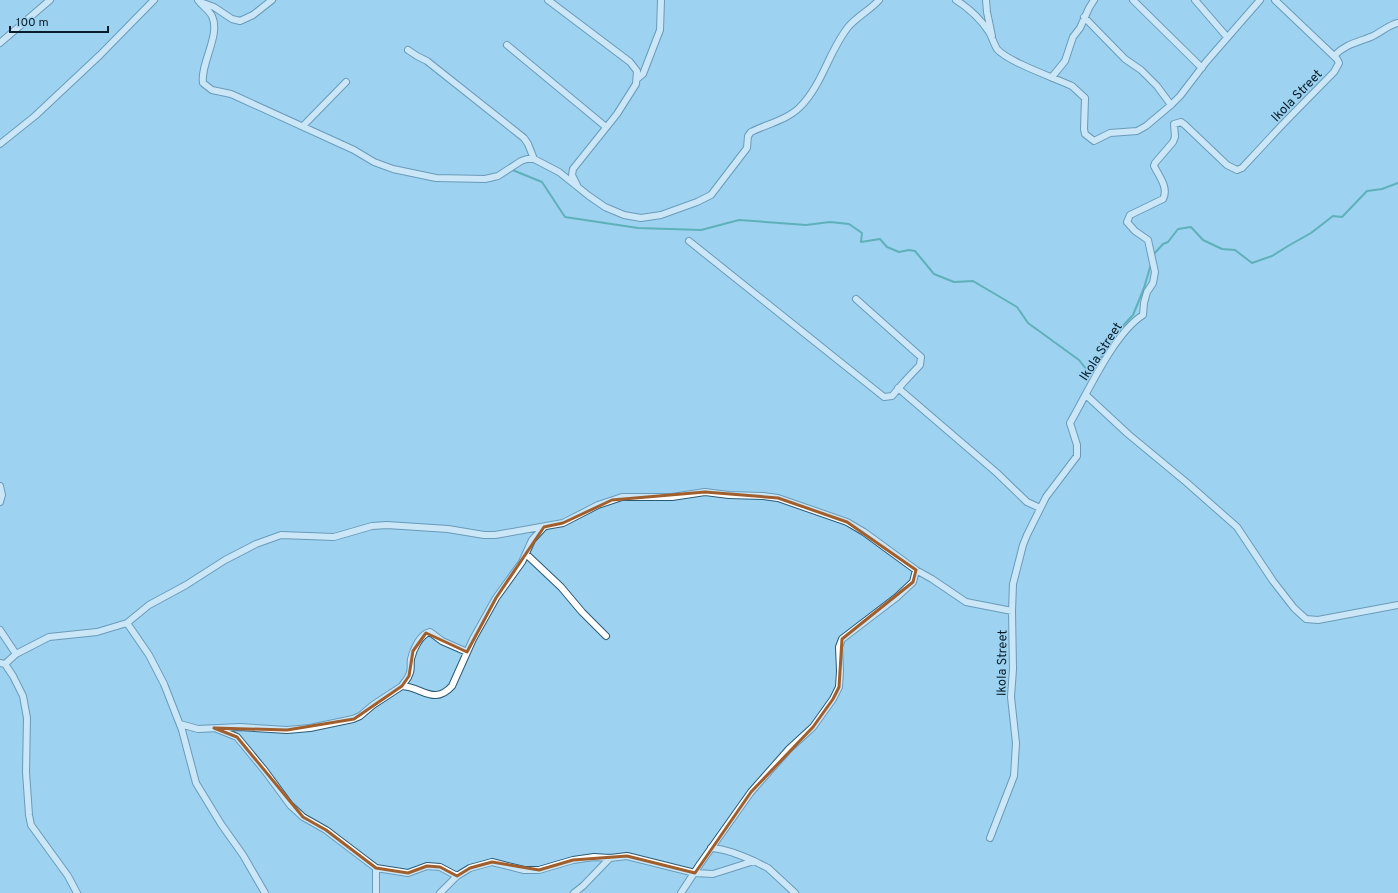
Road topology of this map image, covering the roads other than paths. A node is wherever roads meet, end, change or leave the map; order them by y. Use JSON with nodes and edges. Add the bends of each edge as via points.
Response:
{"nodes":[{"id":1,"x":50,"y":0,"type":"edge"},
{"id":2,"x":154,"y":0,"type":"edge"},
{"id":3,"x":272,"y":0,"type":"edge"},
{"id":4,"x":548,"y":0,"type":"edge"},
{"id":5,"x":661,"y":0,"type":"edge"},
{"id":6,"x":879,"y":0,"type":"edge"},
{"id":7,"x":956,"y":0,"type":"edge"},
{"id":8,"x":986,"y":0,"type":"edge"},
{"id":9,"x":1094,"y":0,"type":"edge"},
{"id":10,"x":1134,"y":0,"type":"edge"},
{"id":11,"x":1195,"y":0,"type":"edge"},
{"id":12,"x":1260,"y":0,"type":"edge"},
{"id":13,"x":1275,"y":0,"type":"edge"},
{"id":14,"x":198,"y":1,"type":"edge"},
{"id":15,"x":1084,"y":17,"type":"junction"},
{"id":16,"x":1398,"y":23,"type":"edge"},
{"id":17,"x":1228,"y":37,"type":"junction"},
{"id":18,"x":993,"y":41,"type":"junction"},
{"id":19,"x":0,"y":43,"type":"edge"},
{"id":20,"x":507,"y":45,"type":"dead end"},
{"id":21,"x":408,"y":50,"type":"dead end"},
{"id":22,"x":1334,"y":56,"type":"junction"},
{"id":23,"x":1202,"y":68,"type":"junction"},
{"id":24,"x":1052,"y":77,"type":"junction"},
{"id":25,"x":637,"y":80,"type":"junction"},
{"id":26,"x":346,"y":82,"type":"dead end"},
{"id":27,"x":1171,"y":105,"type":"junction"},
{"id":28,"x":303,"y":126,"type":"junction"},
{"id":29,"x":606,"y":127,"type":"junction"},
{"id":30,"x":0,"y":144,"type":"edge"},
{"id":31,"x":534,"y":159,"type":"junction"},
{"id":32,"x":577,"y":186,"type":"junction"},
{"id":33,"x":690,"y":241,"type":"dead end"},
{"id":34,"x":856,"y":299,"type":"dead end"},
{"id":35,"x":898,"y":388,"type":"junction"},
{"id":36,"x":1086,"y":394,"type":"junction"},
{"id":37,"x":0,"y":486,"type":"edge"},
{"id":38,"x":0,"y":502,"type":"edge"},
{"id":39,"x":1040,"y":508,"type":"junction"},
{"id":40,"x":544,"y":527,"type":"junction"},
{"id":41,"x":526,"y":554,"type":"junction"},
{"id":42,"x":916,"y":570,"type":"junction"},
{"id":43,"x":1398,"y":605,"type":"edge"},
{"id":44,"x":1012,"y":611,"type":"junction"},
{"id":45,"x":127,"y":623,"type":"junction"},
{"id":46,"x":0,"y":630,"type":"edge"},
{"id":47,"x":606,"y":636,"type":"dead end"},
{"id":48,"x":467,"y":652,"type":"junction"},
{"id":49,"x":16,"y":654,"type":"junction"},
{"id":50,"x":2,"y":663,"type":"edge"},
{"id":51,"x":402,"y":686,"type":"junction"},
{"id":52,"x":180,"y":724,"type":"junction"},
{"id":53,"x":214,"y":728,"type":"junction"},
{"id":54,"x":990,"y":838,"type":"dead end"},
{"id":55,"x":711,"y":848,"type":"junction"},
{"id":56,"x":610,"y":858,"type":"junction"},
{"id":57,"x":754,"y":862,"type":"junction"},
{"id":58,"x":376,"y":868,"type":"junction"},
{"id":59,"x":695,"y":873,"type":"junction"},
{"id":60,"x":457,"y":876,"type":"junction"},
{"id":61,"x":77,"y":893,"type":"edge"},
{"id":62,"x":265,"y":893,"type":"edge"},
{"id":63,"x":376,"y":893,"type":"edge"},
{"id":64,"x":440,"y":893,"type":"edge"},
{"id":65,"x":574,"y":893,"type":"edge"},
{"id":66,"x":681,"y":893,"type":"edge"},
{"id":67,"x":795,"y":893,"type":"edge"}],
"edges":[{"from":1,"to":19,"type":"street"},
{"from":2,"to":30,"type":"street","via":[[35,116]]},
{"from":3,"to":14,"type":"street","via":[[253,15],[240,21]]},
{"from":4,"to":25,"type":"street","via":[[630,62],[637,71]]},
{"from":5,"to":25,"type":"street","via":[[658,36],[643,74]]},
{"from":6,"to":32,"type":"street","via":[[850,26],[812,93],[799,108],[751,132],[747,148],[711,195],[661,215],[640,218],[605,207]]},
{"from":7,"to":18,"type":"street","via":[[975,14]]},
{"from":8,"to":18,"type":"street"},
{"from":9,"to":15,"type":"street"},
{"from":10,"to":23,"type":"street"},
{"from":11,"to":17,"type":"street"},
{"from":12,"to":17,"type":"street"},
{"from":13,"to":22,"type":"street"},
{"from":14,"to":28,"type":"street","via":[[207,9],[214,28],[209,55],[202,73],[203,83],[212,90],[231,94]]},
{"from":15,"to":24,"type":"street","via":[[1073,38],[1066,61]]},
{"from":15,"to":27,"type":"street","via":[[1125,59],[1142,70]]},
{"from":16,"to":22,"type":"street","via":[[1352,43]]},
{"from":17,"to":23,"type":"street"},
{"from":18,"to":24,"type":"street","via":[[997,49],[1013,60]]},
{"from":20,"to":29,"type":"street"},
{"from":21,"to":31,"type":"street","via":[[427,61],[524,138]]},
{"from":22,"to":36,"type":"street","name":"Ikola Street","via":[[1339,63],[1334,72],[1242,168],[1237,170],[1227,165],[1185,125],[1181,122],[1174,124],[1173,142],[1154,166],[1164,184],[1165,195],[1163,199],[1130,216],[1127,222],[1148,240],[1155,272],[1153,283],[1147,292],[1143,315],[1134,320],[1114,346]]},
{"from":23,"to":27,"type":"street"},
{"from":24,"to":27,"type":"street","via":[[1077,89],[1085,98],[1084,129],[1094,140],[1110,133],[1137,131]]},
{"from":25,"to":29,"type":"street"},
{"from":26,"to":28,"type":"street"},
{"from":28,"to":31,"type":"street","via":[[374,162],[393,169],[436,178],[485,179],[498,176],[527,158]]},
{"from":29,"to":32,"type":"street","via":[[573,170],[572,175]]},
{"from":31,"to":32,"type":"street","via":[[559,172]]},
{"from":33,"to":35,"type":"street","via":[[884,397],[892,396]]},
{"from":34,"to":35,"type":"street","via":[[921,357],[920,365]]},
{"from":35,"to":39,"type":"street","via":[[1027,502]]},
{"from":36,"to":39,"type":"street","name":"Ikola Street","via":[[1070,423],[1077,445],[1077,456],[1046,496]]},
{"from":36,"to":43,"type":"street","via":[[1128,434],[1237,527],[1273,581],[1306,619],[1318,620]]},
{"from":37,"to":38,"type":"street"},
{"from":39,"to":44,"type":"street","name":"Ikola Street","via":[[1023,545],[1013,584]]},
{"from":40,"to":41,"type":"street","via":[[532,540]]},
{"from":40,"to":42,"type":"street","via":[[563,523],[598,505],[622,497],[672,497],[705,492],[763,496],[778,498],[847,522]]},
{"from":40,"to":45,"type":"street","via":[[484,535],[448,529],[372,526],[334,537],[281,536],[256,544],[225,560],[150,605]]},
{"from":41,"to":47,"type":"street","via":[[562,587]]},
{"from":41,"to":48,"type":"street","via":[[496,598]]},
{"from":42,"to":44,"type":"street","via":[[966,602]]},
{"from":42,"to":55,"type":"street","via":[[913,582],[897,597],[842,639],[839,647],[839,687],[833,699],[813,727],[751,792]]},
{"from":44,"to":54,"type":"street","name":"Ikola Street","via":[[1011,697],[1016,742],[1014,776]]},
{"from":45,"to":49,"type":"street","via":[[97,632],[49,637]]},
{"from":45,"to":52,"type":"street","via":[[163,681]]},
{"from":46,"to":49,"type":"street"},
{"from":48,"to":51,"type":"street","via":[[447,692],[437,696],[428,695],[416,688]]},
{"from":48,"to":51,"type":"street","via":[[442,641],[430,632],[426,633],[413,651],[409,676]]},
{"from":49,"to":50,"type":"street"},
{"from":50,"to":61,"type":"street","via":[[13,676],[23,696],[27,718],[26,772],[32,825]]},
{"from":51,"to":53,"type":"street","via":[[354,719],[287,730]]},
{"from":52,"to":53,"type":"street","via":[[198,730]]},
{"from":52,"to":62,"type":"street","via":[[196,783],[247,860]]},
{"from":53,"to":58,"type":"street","via":[[237,737],[290,805],[303,817],[326,830]]},
{"from":55,"to":57,"type":"street","via":[[731,852]]},
{"from":55,"to":59,"type":"street"},
{"from":56,"to":59,"type":"street","via":[[626,856]]},
{"from":56,"to":60,"type":"street","via":[[573,860],[539,870],[524,870],[492,862],[470,868]]},
{"from":56,"to":65,"type":"street"},
{"from":57,"to":59,"type":"street","via":[[713,874]]},
{"from":57,"to":67,"type":"street","via":[[768,868]]},
{"from":58,"to":60,"type":"street","via":[[408,873],[434,866]]},
{"from":58,"to":63,"type":"street"},
{"from":59,"to":66,"type":"street"},
{"from":60,"to":64,"type":"street"}]}
